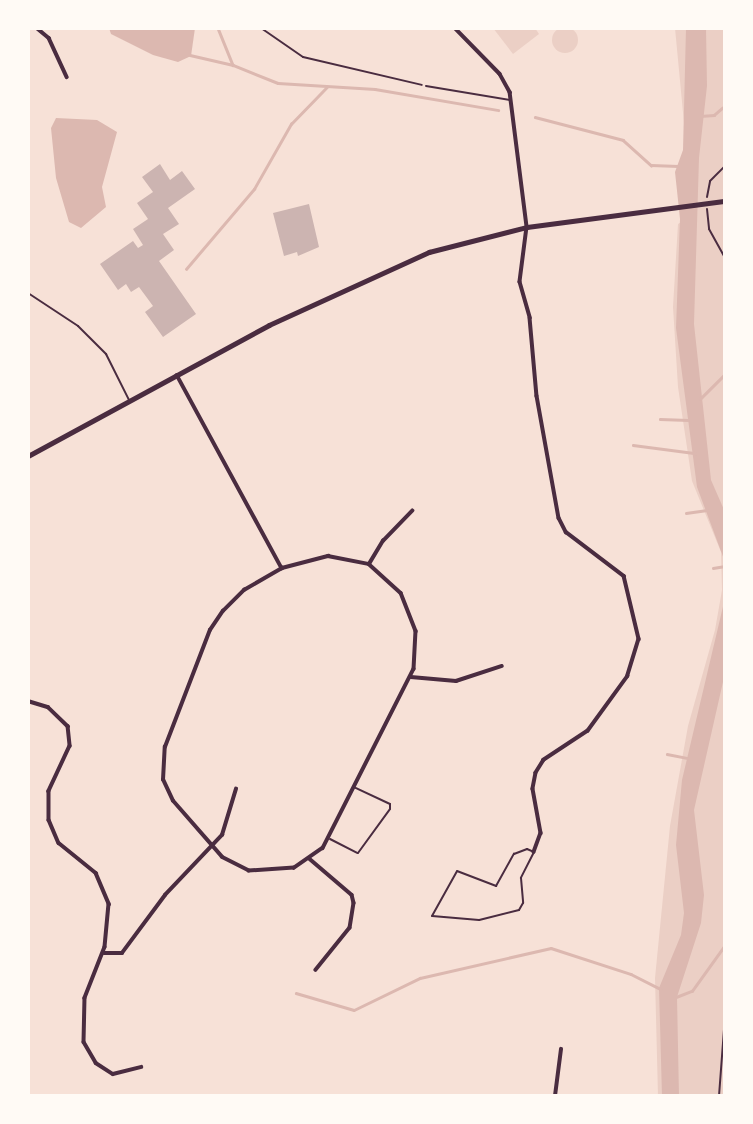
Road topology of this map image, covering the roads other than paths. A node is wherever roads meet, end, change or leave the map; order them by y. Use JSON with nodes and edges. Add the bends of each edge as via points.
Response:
{"nodes":[{"id":1,"x":37,"y":28,"type":"edge"},
{"id":2,"x":455,"y":28,"type":"edge"},
{"id":3,"x":67,"y":77,"type":"dead end"},
{"id":4,"x":426,"y":86,"type":"road end"},
{"id":5,"x":512,"y":100,"type":"junction"},
{"id":6,"x":724,"y":202,"type":"edge"},
{"id":7,"x":527,"y":227,"type":"junction"},
{"id":8,"x":28,"y":293,"type":"edge"},
{"id":9,"x":177,"y":375,"type":"junction"},
{"id":10,"x":129,"y":401,"type":"junction"},
{"id":11,"x":28,"y":456,"type":"edge"},
{"id":12,"x":412,"y":511,"type":"dead end"},
{"id":13,"x":369,"y":564,"type":"junction"},
{"id":14,"x":282,"y":568,"type":"junction"},
{"id":15,"x":502,"y":666,"type":"dead end"},
{"id":16,"x":411,"y":677,"type":"junction"},
{"id":17,"x":28,"y":701,"type":"edge"},
{"id":18,"x":355,"y":788,"type":"junction"},
{"id":19,"x":236,"y":789,"type":"dead end"},
{"id":20,"x":330,"y":838,"type":"junction"},
{"id":21,"x":212,"y":845,"type":"junction"},
{"id":22,"x":534,"y":852,"type":"junction"},
{"id":23,"x":310,"y":859,"type":"junction"},
{"id":24,"x":104,"y":953,"type":"junction"},
{"id":25,"x":316,"y":971,"type":"dead end"},
{"id":26,"x":561,"y":1049,"type":"dead end"},
{"id":27,"x":141,"y":1066,"type":"dead end"},
{"id":28,"x":229,"y":1096,"type":"edge"},
{"id":29,"x":286,"y":1096,"type":"edge"},
{"id":30,"x":555,"y":1096,"type":"edge"}],
"edges":[{"from":1,"to":3,"type":"street","via":[[49,38]]},
{"from":2,"to":5,"type":"street","via":[[500,74]]},
{"from":4,"to":5,"type":"lane"},
{"from":5,"to":7,"type":"street"},
{"from":6,"to":7,"type":"main road"},
{"from":7,"to":9,"type":"main road","via":[[462,242],[386,268]]},
{"from":7,"to":22,"type":"street","via":[[520,282],[530,318],[537,396],[559,518],[566,533],[624,576],[639,639],[628,676],[588,731],[539,767],[533,789],[541,833]]},
{"from":8,"to":10,"type":"lane","via":[[78,326],[106,354]]},
{"from":9,"to":10,"type":"main road"},
{"from":9,"to":14,"type":"street"},
{"from":10,"to":11,"type":"main road"},
{"from":12,"to":13,"type":"street","via":[[386,537]]},
{"from":13,"to":14,"type":"street","via":[[328,556]]},
{"from":13,"to":16,"type":"street","via":[[391,582],[410,611],[417,644]]},
{"from":14,"to":21,"type":"street","via":[[244,590],[215,621],[165,747],[162,769],[167,791]]},
{"from":15,"to":16,"type":"street","via":[[456,681]]},
{"from":16,"to":18,"type":"street"},
{"from":17,"to":24,"type":"street","via":[[48,706],[68,726],[70,746],[51,783],[49,820],[59,844],[91,867],[105,887],[109,915]]},
{"from":18,"to":20,"type":"street"},
{"from":18,"to":20,"type":"lane","via":[[390,804],[390,809],[358,853]]},
{"from":19,"to":21,"type":"street","via":[[228,806],[228,825]]},
{"from":20,"to":23,"type":"street"},
{"from":21,"to":23,"type":"street","via":[[238,867],[261,873],[282,872]]},
{"from":21,"to":24,"type":"street","via":[[164,895],[122,953]]},
{"from":22,"to":22,"type":"lane","via":[[521,878],[523,903],[519,910],[479,920],[432,916],[457,871],[492,887],[514,854]]},
{"from":23,"to":25,"type":"street","via":[[352,895],[354,903],[350,928]]},
{"from":24,"to":27,"type":"street","via":[[85,998],[84,1042],[96,1063],[114,1074]]},
{"from":26,"to":30,"type":"street"},
{"from":28,"to":29,"type":"street"}]}
